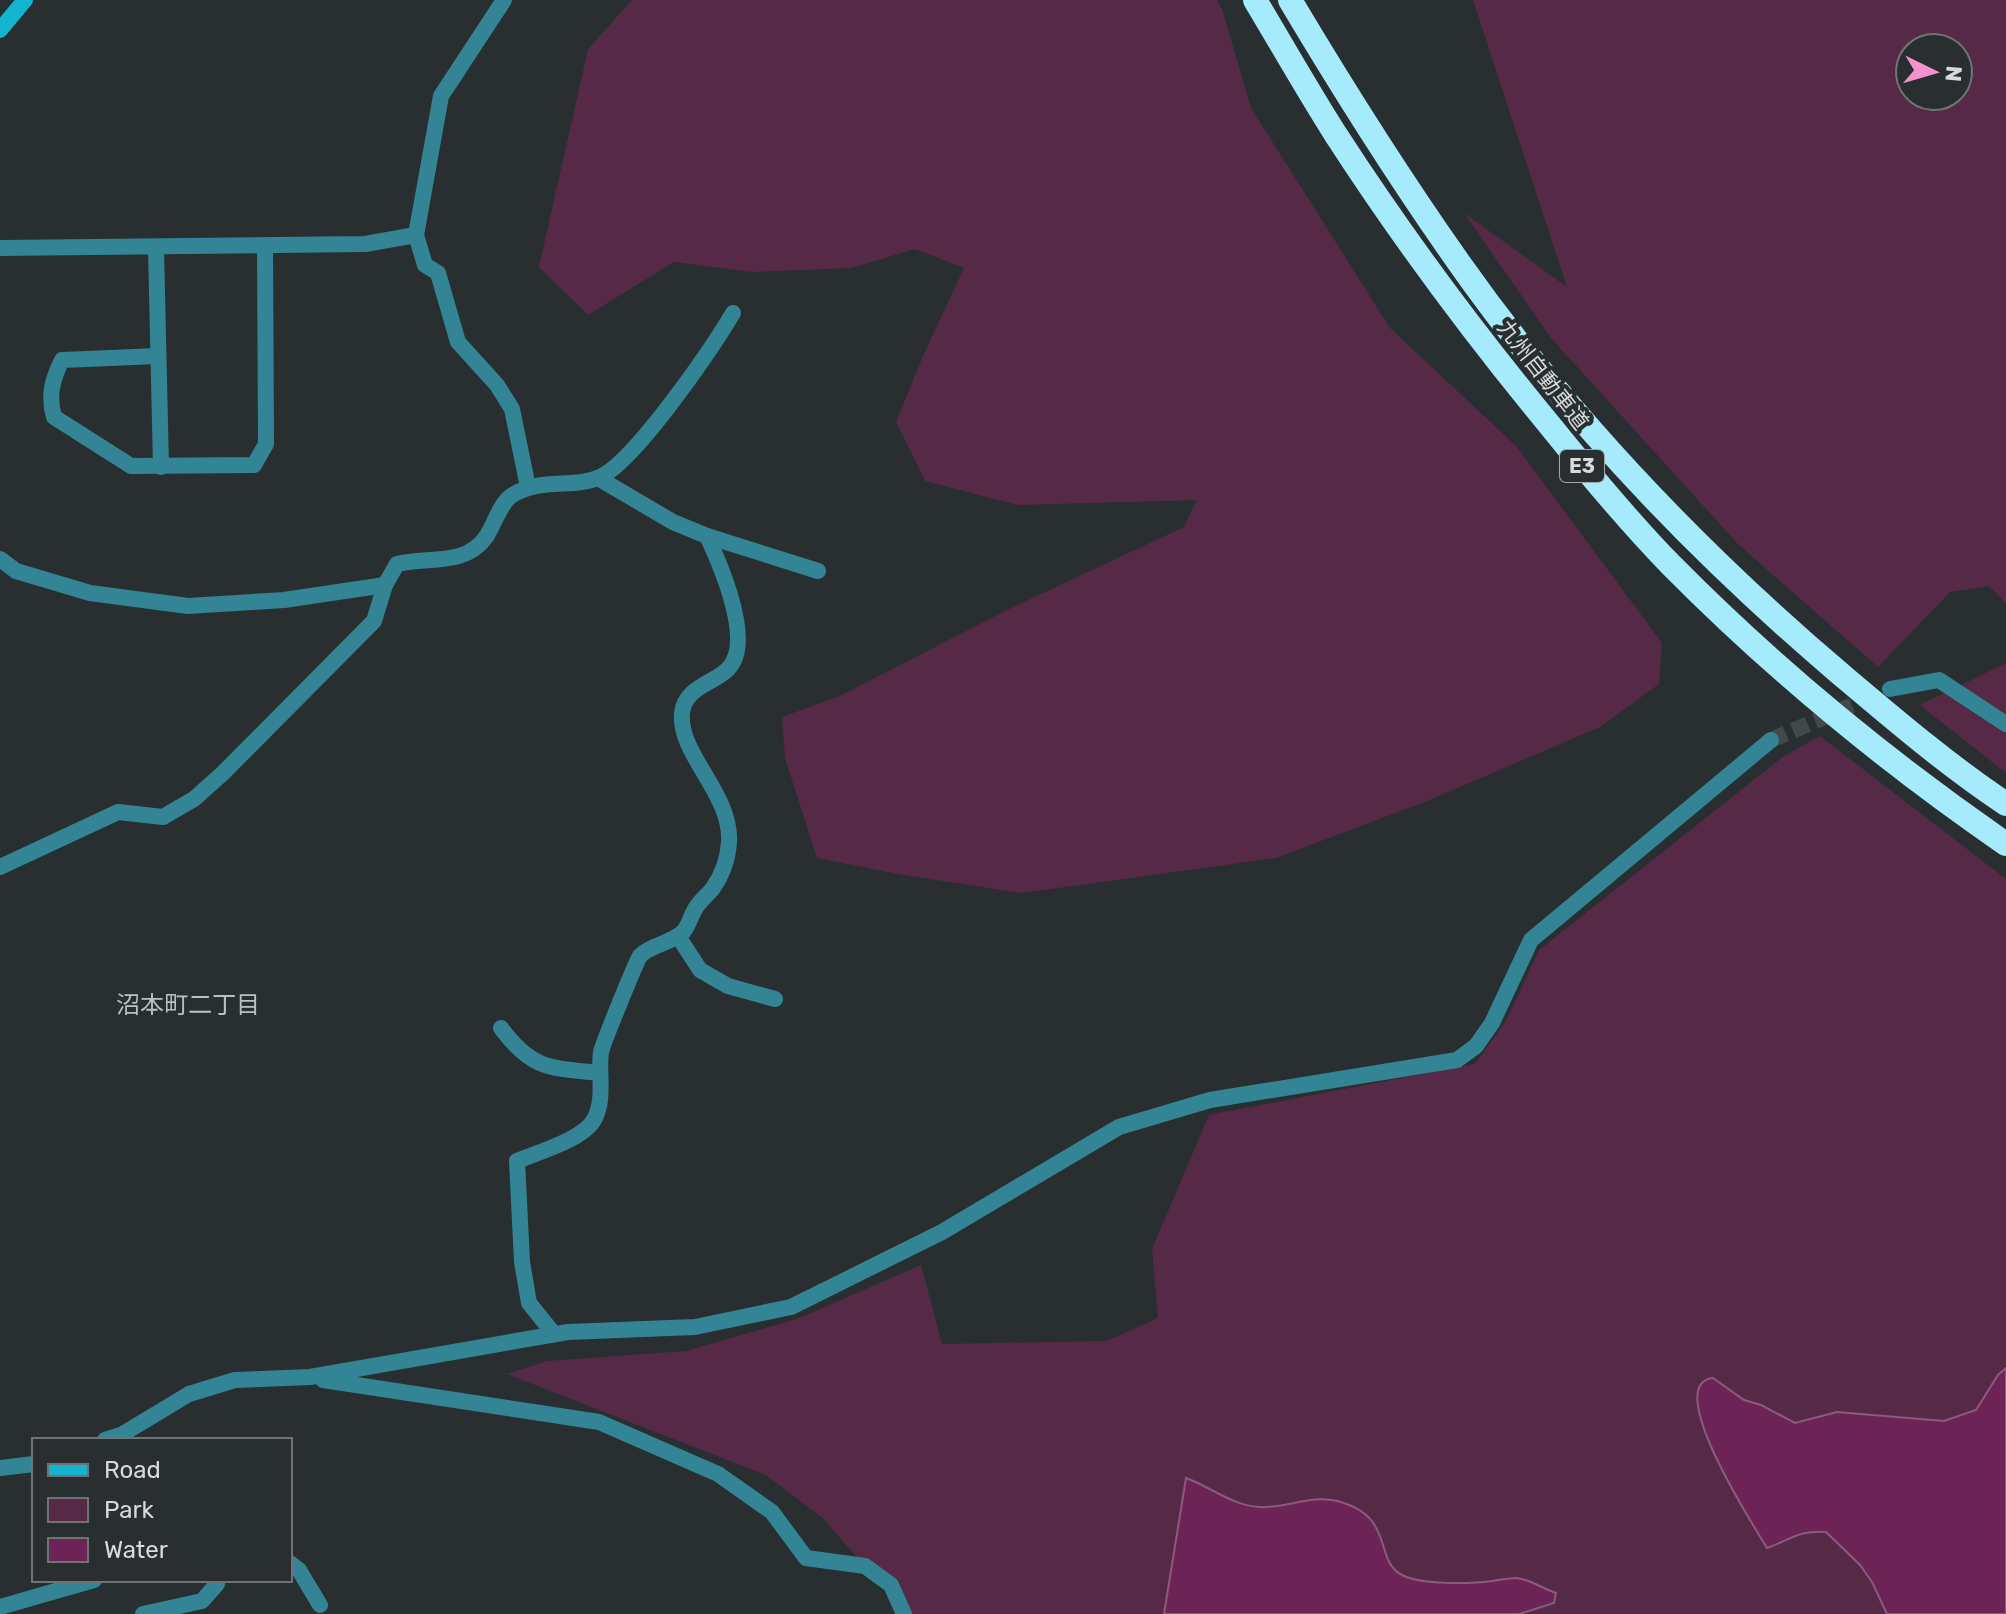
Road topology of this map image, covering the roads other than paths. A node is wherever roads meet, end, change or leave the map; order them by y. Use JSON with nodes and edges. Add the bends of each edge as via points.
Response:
{"nodes":[{"id":1,"x":25,"y":0,"type":"edge"},
{"id":2,"x":504,"y":0,"type":"edge"},
{"id":3,"x":1255,"y":0,"type":"edge"},
{"id":4,"x":1290,"y":0,"type":"edge"},
{"id":5,"x":0,"y":30,"type":"edge"},
{"id":6,"x":416,"y":235,"type":"junction"},
{"id":7,"x":265,"y":246,"type":"junction"},
{"id":8,"x":0,"y":248,"type":"edge"},
{"id":9,"x":156,"y":248,"type":"junction"},
{"id":10,"x":733,"y":313,"type":"dead end"},
{"id":11,"x":158,"y":356,"type":"junction"},
{"id":12,"x":161,"y":467,"type":"junction"},
{"id":13,"x":598,"y":478,"type":"junction"},
{"id":14,"x":528,"y":487,"type":"junction"},
{"id":15,"x":707,"y":536,"type":"junction"},
{"id":16,"x":0,"y":559,"type":"edge"},
{"id":17,"x":818,"y":571,"type":"dead end"},
{"id":18,"x":385,"y":585,"type":"junction"},
{"id":19,"x":1890,"y":689,"type":"tunnel mouth"},
{"id":20,"x":2006,"y":724,"type":"edge"},
{"id":21,"x":1771,"y":740,"type":"tunnel mouth"},
{"id":22,"x":2006,"y":804,"type":"edge"},
{"id":23,"x":2006,"y":844,"type":"edge"},
{"id":24,"x":0,"y":867,"type":"edge"},
{"id":25,"x":678,"y":936,"type":"junction"},
{"id":26,"x":775,"y":999,"type":"dead end"},
{"id":27,"x":501,"y":1028,"type":"dead end"},
{"id":28,"x":599,"y":1073,"type":"junction"},
{"id":29,"x":554,"y":1334,"type":"junction"},
{"id":30,"x":310,"y":1377,"type":"junction"},
{"id":31,"x":130,"y":1435,"type":"edge"},
{"id":32,"x":32,"y":1464,"type":"edge"},
{"id":33,"x":0,"y":1468,"type":"edge"},
{"id":34,"x":292,"y":1565,"type":"edge"},
{"id":35,"x":87,"y":1582,"type":"edge"},
{"id":36,"x":217,"y":1582,"type":"edge"},
{"id":37,"x":320,"y":1605,"type":"dead end"},
{"id":38,"x":0,"y":1607,"type":"edge"},
{"id":39,"x":143,"y":1614,"type":"edge"},
{"id":40,"x":904,"y":1614,"type":"edge"}],
"edges":[{"from":1,"to":5,"type":"street"},
{"from":2,"to":6,"type":"street","via":[[441,96]]},
{"from":3,"to":23,"type":"highway","name":"九州自動車道","number":"E3","via":[[1336,135],[1435,277],[1594,479],[1671,565],[1797,681]]},
{"from":4,"to":22,"type":"highway","name":"九州自動車道","number":"E3","via":[[1355,110],[1458,262],[1608,447],[1695,541],[1804,643],[1912,735]]},
{"from":6,"to":7,"type":"street","via":[[365,244]]},
{"from":6,"to":14,"type":"street","via":[[425,265],[438,273],[458,342],[512,409]]},
{"from":7,"to":9,"type":"street"},
{"from":7,"to":12,"type":"street","via":[[266,444],[254,465]]},
{"from":8,"to":9,"type":"street"},
{"from":9,"to":11,"type":"street"},
{"from":10,"to":13,"type":"street","via":[[628,457]]},
{"from":11,"to":12,"type":"street"},
{"from":11,"to":12,"type":"street","via":[[62,360],[52,378],[50,403],[54,417],[131,466]]},
{"from":13,"to":14,"type":"street"},
{"from":13,"to":15,"type":"street"},
{"from":14,"to":18,"type":"street","via":[[508,498],[481,543],[467,553],[397,564]]},
{"from":15,"to":17,"type":"street"},
{"from":15,"to":25,"type":"street","via":[[725,575],[738,644],[729,668],[685,700],[682,714],[684,733],[721,802],[729,839],[727,859],[713,887]]},
{"from":16,"to":18,"type":"street","via":[[16,571],[90,593],[188,606],[284,600]]},
{"from":18,"to":24,"type":"street","via":[[374,621],[194,799],[163,817],[118,812]]},
{"from":19,"to":20,"type":"street","via":[[1939,680]]},
{"from":21,"to":29,"type":"street","via":[[1531,940],[1492,1023],[1476,1046],[1457,1060],[1210,1100],[1119,1127],[942,1232],[791,1307],[695,1327]]},
{"from":25,"to":26,"type":"street","via":[[700,970],[728,986]]},
{"from":25,"to":28,"type":"street","via":[[641,956],[602,1047]]},
{"from":27,"to":28,"type":"street","via":[[515,1047],[545,1068]]},
{"from":28,"to":29,"type":"street","via":[[595,1119],[582,1133],[517,1161],[529,1303]]},
{"from":29,"to":30,"type":"street"},
{"from":30,"to":31,"type":"street","via":[[235,1380],[189,1394]]},
{"from":30,"to":40,"type":"street","via":[[599,1422],[718,1474],[772,1512],[806,1558],[865,1566],[891,1585]]},
{"from":32,"to":33,"type":"street"},
{"from":34,"to":37,"type":"street"},
{"from":35,"to":38,"type":"street"},
{"from":36,"to":39,"type":"street","via":[[202,1601]]}]}
